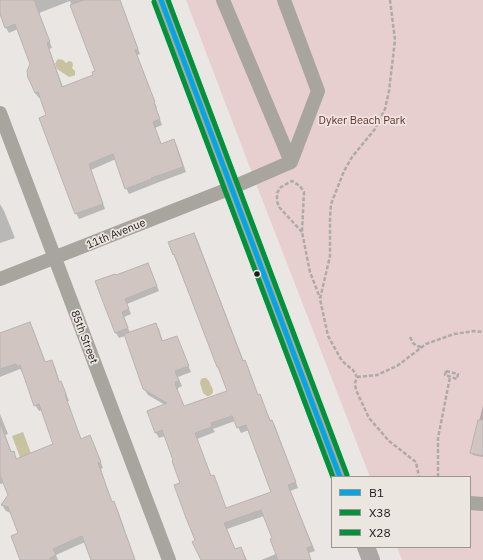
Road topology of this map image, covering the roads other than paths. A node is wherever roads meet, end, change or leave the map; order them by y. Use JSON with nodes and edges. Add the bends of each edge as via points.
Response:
{"nodes":[{"id":1,"x":161,"y":0,"type":"edge"},
{"id":2,"x":222,"y":0,"type":"edge"},
{"id":3,"x":284,"y":0,"type":"edge"},
{"id":4,"x":0,"y":113,"type":"edge"},
{"id":5,"x":291,"y":162,"type":"junction"},
{"id":6,"x":231,"y":188,"type":"junction"},
{"id":7,"x":54,"y":258,"type":"junction"},
{"id":8,"x":0,"y":279,"type":"edge"},
{"id":9,"x":340,"y":476,"type":"edge"},
{"id":10,"x":471,"y":503,"type":"edge"},
{"id":11,"x":483,"y":504,"type":"edge"},
{"id":12,"x":366,"y":548,"type":"edge"},
{"id":13,"x":169,"y":560,"type":"edge"},
{"id":14,"x":371,"y":560,"type":"edge"}],
"edges":[{"from":1,"to":6,"type":"main road"},
{"from":2,"to":5,"type":"street"},
{"from":3,"to":5,"type":"street","via":[[318,91]]},
{"from":4,"to":7,"type":"street","name":"85th Street"},
{"from":5,"to":6,"type":"street","name":"11th Avenue"},
{"from":6,"to":7,"type":"street","name":"11th Avenue"},
{"from":6,"to":9,"type":"main road"},
{"from":7,"to":8,"type":"street","name":"11th Avenue"},
{"from":7,"to":13,"type":"street","name":"85th Street"},
{"from":10,"to":11,"type":"street"},
{"from":12,"to":14,"type":"main road"}]}
